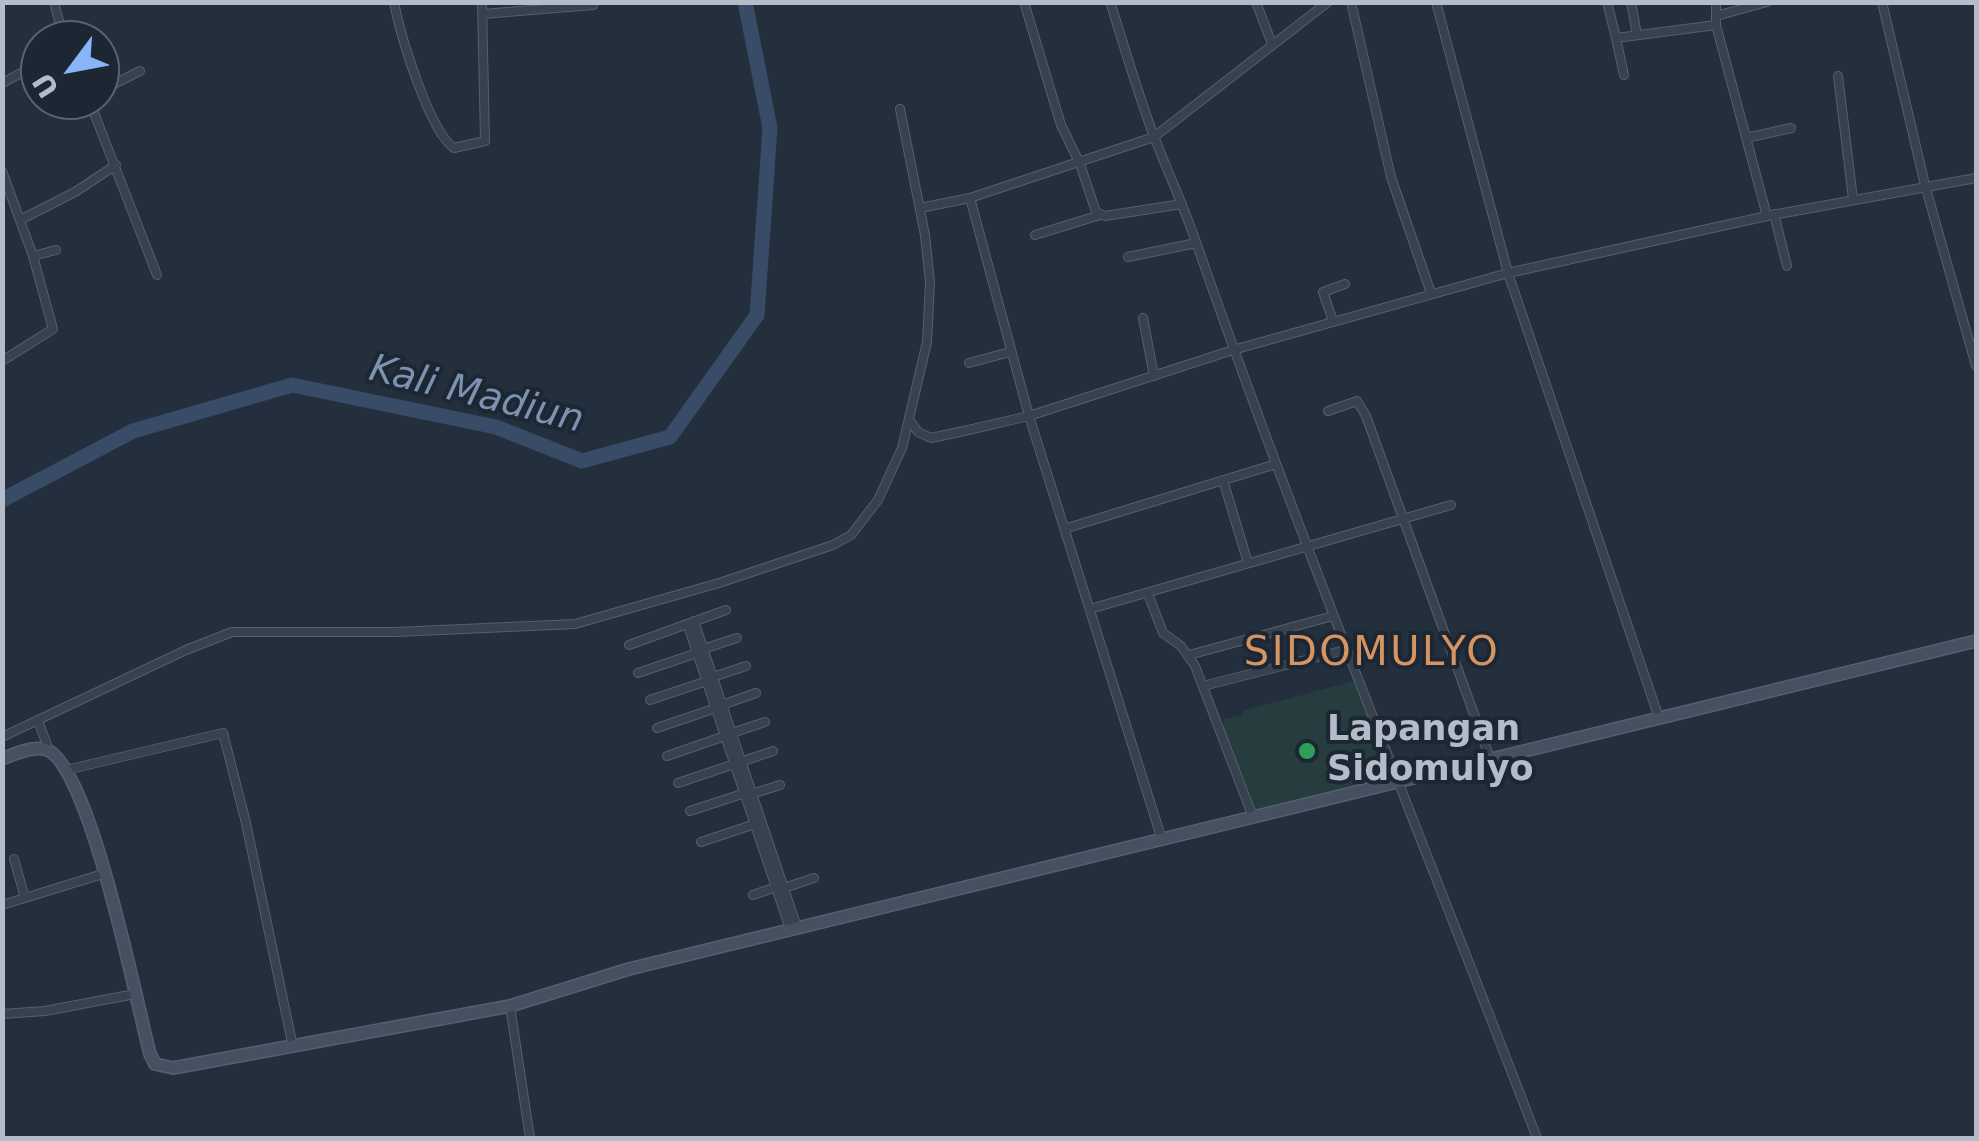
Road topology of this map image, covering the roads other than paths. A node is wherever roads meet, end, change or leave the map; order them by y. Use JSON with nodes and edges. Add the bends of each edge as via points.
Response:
{"nodes":[{"id":1,"x":394,"y":2,"type":"edge"},
{"id":2,"x":482,"y":2,"type":"edge"},
{"id":3,"x":592,"y":2,"type":"edge"},
{"id":4,"x":1024,"y":2,"type":"edge"},
{"id":5,"x":1110,"y":2,"type":"edge"},
{"id":6,"x":1256,"y":2,"type":"edge"},
{"id":7,"x":1328,"y":2,"type":"edge"},
{"id":8,"x":1351,"y":2,"type":"edge"},
{"id":9,"x":1436,"y":2,"type":"edge"},
{"id":10,"x":1607,"y":2,"type":"edge"},
{"id":11,"x":1631,"y":2,"type":"edge"},
{"id":12,"x":1716,"y":2,"type":"edge"},
{"id":13,"x":1767,"y":2,"type":"edge"},
{"id":14,"x":1884,"y":3,"type":"edge"},
{"id":15,"x":482,"y":14,"type":"junction"},
{"id":16,"x":1716,"y":21,"type":"junction"},
{"id":17,"x":1637,"y":35,"type":"junction"},
{"id":18,"x":1616,"y":38,"type":"junction"},
{"id":19,"x":1272,"y":44,"type":"junction"},
{"id":20,"x":140,"y":71,"type":"dead end"},
{"id":21,"x":1624,"y":75,"type":"dead end"},
{"id":22,"x":1838,"y":76,"type":"dead end"},
{"id":23,"x":120,"y":81,"type":"edge"},
{"id":24,"x":900,"y":110,"type":"dead end"},
{"id":25,"x":97,"y":120,"type":"edge"},
{"id":26,"x":1791,"y":128,"type":"dead end"},
{"id":27,"x":1154,"y":137,"type":"junction"},
{"id":28,"x":1746,"y":138,"type":"junction"},
{"id":29,"x":1080,"y":164,"type":"junction"},
{"id":30,"x":116,"y":165,"type":"junction"},
{"id":31,"x":2,"y":171,"type":"edge"},
{"id":32,"x":1976,"y":178,"type":"edge"},
{"id":33,"x":1925,"y":185,"type":"junction"},
{"id":34,"x":970,"y":198,"type":"junction"},
{"id":35,"x":1853,"y":199,"type":"junction"},
{"id":36,"x":1182,"y":204,"type":"junction"},
{"id":37,"x":920,"y":208,"type":"junction"},
{"id":38,"x":1100,"y":214,"type":"junction"},
{"id":39,"x":1771,"y":215,"type":"junction"},
{"id":40,"x":20,"y":220,"type":"junction"},
{"id":41,"x":1035,"y":235,"type":"dead end"},
{"id":42,"x":1196,"y":242,"type":"junction"},
{"id":43,"x":56,"y":250,"type":"dead end"},
{"id":44,"x":33,"y":256,"type":"junction"},
{"id":45,"x":1128,"y":257,"type":"dead end"},
{"id":46,"x":1787,"y":266,"type":"dead end"},
{"id":47,"x":1508,"y":272,"type":"junction"},
{"id":48,"x":157,"y":275,"type":"dead end"},
{"id":49,"x":1345,"y":284,"type":"dead end"},
{"id":50,"x":1431,"y":293,"type":"junction"},
{"id":51,"x":1143,"y":318,"type":"dead end"},
{"id":52,"x":1333,"y":321,"type":"junction"},
{"id":53,"x":1232,"y":350,"type":"junction"},
{"id":54,"x":1010,"y":352,"type":"junction"},
{"id":55,"x":2,"y":361,"type":"edge"},
{"id":56,"x":1976,"y":361,"type":"edge"},
{"id":57,"x":969,"y":363,"type":"dead end"},
{"id":58,"x":1154,"y":376,"type":"junction"},
{"id":59,"x":1328,"y":411,"type":"dead end"},
{"id":60,"x":1029,"y":416,"type":"junction"},
{"id":61,"x":910,"y":421,"type":"junction"},
{"id":62,"x":1276,"y":464,"type":"junction"},
{"id":63,"x":1222,"y":480,"type":"junction"},
{"id":64,"x":1451,"y":505,"type":"dead end"},
{"id":65,"x":1404,"y":518,"type":"junction"},
{"id":66,"x":1064,"y":528,"type":"junction"},
{"id":67,"x":1307,"y":546,"type":"junction"},
{"id":68,"x":1248,"y":563,"type":"junction"},
{"id":69,"x":1148,"y":594,"type":"junction"},
{"id":70,"x":1090,"y":609,"type":"junction"},
{"id":71,"x":726,"y":610,"type":"dead end"},
{"id":72,"x":1333,"y":616,"type":"junction"},
{"id":73,"x":691,"y":623,"type":"junction"},
{"id":74,"x":737,"y":638,"type":"dead end"},
{"id":75,"x":1976,"y":641,"type":"edge"},
{"id":76,"x":629,"y":646,"type":"dead end"},
{"id":77,"x":1346,"y":650,"type":"junction"},
{"id":78,"x":700,"y":651,"type":"junction"},
{"id":79,"x":1189,"y":655,"type":"junction"},
{"id":80,"x":746,"y":666,"type":"dead end"},
{"id":81,"x":638,"y":673,"type":"dead end"},
{"id":82,"x":710,"y":679,"type":"junction"},
{"id":83,"x":1203,"y":686,"type":"junction"},
{"id":84,"x":756,"y":693,"type":"dead end"},
{"id":85,"x":650,"y":700,"type":"dead end"},
{"id":86,"x":719,"y":706,"type":"junction"},
{"id":87,"x":1660,"y":718,"type":"junction"},
{"id":88,"x":38,"y":721,"type":"junction"},
{"id":89,"x":764,"y":722,"type":"dead end"},
{"id":90,"x":657,"y":728,"type":"dead end"},
{"id":91,"x":728,"y":734,"type":"junction"},
{"id":92,"x":2,"y":736,"type":"edge"},
{"id":93,"x":49,"y":750,"type":"junction"},
{"id":94,"x":772,"y":751,"type":"dead end"},
{"id":95,"x":667,"y":756,"type":"dead end"},
{"id":96,"x":2,"y":758,"type":"edge"},
{"id":97,"x":1491,"y":761,"type":"junction"},
{"id":98,"x":740,"y":767,"type":"junction"},
{"id":99,"x":66,"y":770,"type":"junction"},
{"id":100,"x":1400,"y":781,"type":"junction"},
{"id":101,"x":678,"y":783,"type":"dead end"},
{"id":102,"x":780,"y":785,"type":"dead end"},
{"id":103,"x":748,"y":794,"type":"junction"},
{"id":104,"x":690,"y":811,"type":"dead end"},
{"id":105,"x":1253,"y":817,"type":"junction"},
{"id":106,"x":755,"y":824,"type":"junction"},
{"id":107,"x":1162,"y":840,"type":"junction"},
{"id":108,"x":701,"y":842,"type":"dead end"},
{"id":109,"x":14,"y":859,"type":"dead end"},
{"id":110,"x":106,"y":873,"type":"junction"},
{"id":111,"x":814,"y":878,"type":"dead end"},
{"id":112,"x":780,"y":888,"type":"junction"},
{"id":113,"x":753,"y":895,"type":"dead end"},
{"id":114,"x":25,"y":898,"type":"junction"},
{"id":115,"x":2,"y":904,"type":"edge"},
{"id":116,"x":794,"y":928,"type":"junction"},
{"id":117,"x":135,"y":994,"type":"junction"},
{"id":118,"x":510,"y":1006,"type":"junction"},
{"id":119,"x":2,"y":1014,"type":"edge"},
{"id":120,"x":294,"y":1047,"type":"junction"},
{"id":121,"x":530,"y":1138,"type":"edge"},
{"id":122,"x":1537,"y":1138,"type":"edge"}],
"edges":[{"from":1,"to":15,"type":"street","via":[[406,53],[439,130],[454,148],[485,141]]},
{"from":2,"to":15,"type":"street"},
{"from":3,"to":15,"type":"street"},
{"from":4,"to":29,"type":"street","via":[[1061,126]]},
{"from":5,"to":27,"type":"street"},
{"from":6,"to":19,"type":"street"},
{"from":7,"to":19,"type":"street"},
{"from":8,"to":50,"type":"street","via":[[1391,177]]},
{"from":9,"to":47,"type":"street"},
{"from":10,"to":18,"type":"street"},
{"from":11,"to":17,"type":"street"},
{"from":12,"to":16,"type":"street"},
{"from":13,"to":16,"type":"street"},
{"from":14,"to":33,"type":"street"},
{"from":16,"to":17,"type":"street"},
{"from":16,"to":28,"type":"street"},
{"from":17,"to":18,"type":"street"},
{"from":18,"to":21,"type":"street"},
{"from":19,"to":27,"type":"street"},
{"from":20,"to":23,"type":"street"},
{"from":22,"to":35,"type":"street"},
{"from":24,"to":37,"type":"street"},
{"from":25,"to":30,"type":"street"},
{"from":26,"to":28,"type":"street"},
{"from":27,"to":29,"type":"street"},
{"from":27,"to":36,"type":"street"},
{"from":28,"to":39,"type":"street"},
{"from":29,"to":34,"type":"street"},
{"from":29,"to":38,"type":"street"},
{"from":30,"to":40,"type":"street"},
{"from":30,"to":48,"type":"street"},
{"from":31,"to":40,"type":"street"},
{"from":32,"to":33,"type":"street"},
{"from":33,"to":35,"type":"street"},
{"from":33,"to":56,"type":"street"},
{"from":34,"to":37,"type":"street"},
{"from":34,"to":54,"type":"street"},
{"from":35,"to":39,"type":"street"},
{"from":36,"to":38,"type":"street"},
{"from":36,"to":42,"type":"street"},
{"from":37,"to":61,"type":"street","via":[[930,282],[928,331]]},
{"from":38,"to":41,"type":"street"},
{"from":39,"to":46,"type":"street"},
{"from":39,"to":47,"type":"street"},
{"from":40,"to":44,"type":"street"},
{"from":42,"to":45,"type":"street"},
{"from":42,"to":53,"type":"street"},
{"from":43,"to":44,"type":"street"},
{"from":44,"to":55,"type":"street","via":[[53,329]]},
{"from":47,"to":50,"type":"street"},
{"from":47,"to":87,"type":"street"},
{"from":49,"to":52,"type":"street","via":[[1324,292]]},
{"from":50,"to":52,"type":"street"},
{"from":51,"to":58,"type":"street"},
{"from":52,"to":53,"type":"street"},
{"from":53,"to":58,"type":"street"},
{"from":53,"to":62,"type":"street"},
{"from":54,"to":57,"type":"street"},
{"from":54,"to":60,"type":"street"},
{"from":58,"to":60,"type":"street"},
{"from":59,"to":65,"type":"street","via":[[1359,402]]},
{"from":60,"to":61,"type":"street","via":[[931,438]]},
{"from":60,"to":66,"type":"street"},
{"from":61,"to":88,"type":"street","via":[[878,500],[852,535],[833,546],[556,626],[232,632]]},
{"from":62,"to":63,"type":"street"},
{"from":62,"to":67,"type":"street"},
{"from":63,"to":66,"type":"street"},
{"from":63,"to":68,"type":"street"},
{"from":64,"to":65,"type":"street"},
{"from":65,"to":67,"type":"street"},
{"from":65,"to":97,"type":"street"},
{"from":66,"to":70,"type":"street"},
{"from":67,"to":68,"type":"street"},
{"from":67,"to":72,"type":"street"},
{"from":68,"to":69,"type":"street"},
{"from":69,"to":70,"type":"street"},
{"from":69,"to":79,"type":"street","via":[[1163,633]]},
{"from":70,"to":107,"type":"street"},
{"from":71,"to":73,"type":"street"},
{"from":72,"to":77,"type":"street"},
{"from":72,"to":79,"type":"street"},
{"from":73,"to":76,"type":"street"},
{"from":73,"to":78,"type":"street"},
{"from":74,"to":78,"type":"street"},
{"from":75,"to":87,"type":"main road"},
{"from":77,"to":83,"type":"street"},
{"from":77,"to":100,"type":"street"},
{"from":78,"to":81,"type":"street"},
{"from":78,"to":82,"type":"street"},
{"from":79,"to":83,"type":"street"},
{"from":80,"to":82,"type":"street"},
{"from":82,"to":85,"type":"street"},
{"from":82,"to":86,"type":"street"},
{"from":83,"to":105,"type":"street"},
{"from":84,"to":86,"type":"street"},
{"from":86,"to":90,"type":"street"},
{"from":86,"to":91,"type":"street"},
{"from":87,"to":97,"type":"main road"},
{"from":88,"to":92,"type":"street"},
{"from":88,"to":93,"type":"street"},
{"from":89,"to":91,"type":"street"},
{"from":91,"to":95,"type":"street"},
{"from":91,"to":98,"type":"street"},
{"from":93,"to":96,"type":"main road"},
{"from":93,"to":99,"type":"main road"},
{"from":94,"to":98,"type":"street"},
{"from":97,"to":100,"type":"main road"},
{"from":98,"to":101,"type":"street"},
{"from":98,"to":103,"type":"street"},
{"from":99,"to":110,"type":"main road"},
{"from":99,"to":120,"type":"street","via":[[223,733]]},
{"from":100,"to":105,"type":"main road"},
{"from":100,"to":122,"type":"street"},
{"from":102,"to":103,"type":"street"},
{"from":103,"to":104,"type":"street"},
{"from":103,"to":106,"type":"street"},
{"from":103,"to":112,"type":"street"},
{"from":105,"to":107,"type":"main road"},
{"from":106,"to":108,"type":"street"},
{"from":106,"to":112,"type":"street"},
{"from":107,"to":116,"type":"main road"},
{"from":109,"to":114,"type":"street"},
{"from":110,"to":114,"type":"street"},
{"from":110,"to":117,"type":"main road"},
{"from":111,"to":112,"type":"street"},
{"from":112,"to":113,"type":"street"},
{"from":112,"to":116,"type":"street"},
{"from":114,"to":115,"type":"street"},
{"from":116,"to":118,"type":"main road","via":[[629,968]]},
{"from":117,"to":119,"type":"street"},
{"from":117,"to":120,"type":"main road","via":[[150,1054],[162,1068]]},
{"from":118,"to":120,"type":"main road"},
{"from":118,"to":121,"type":"street"}]}
